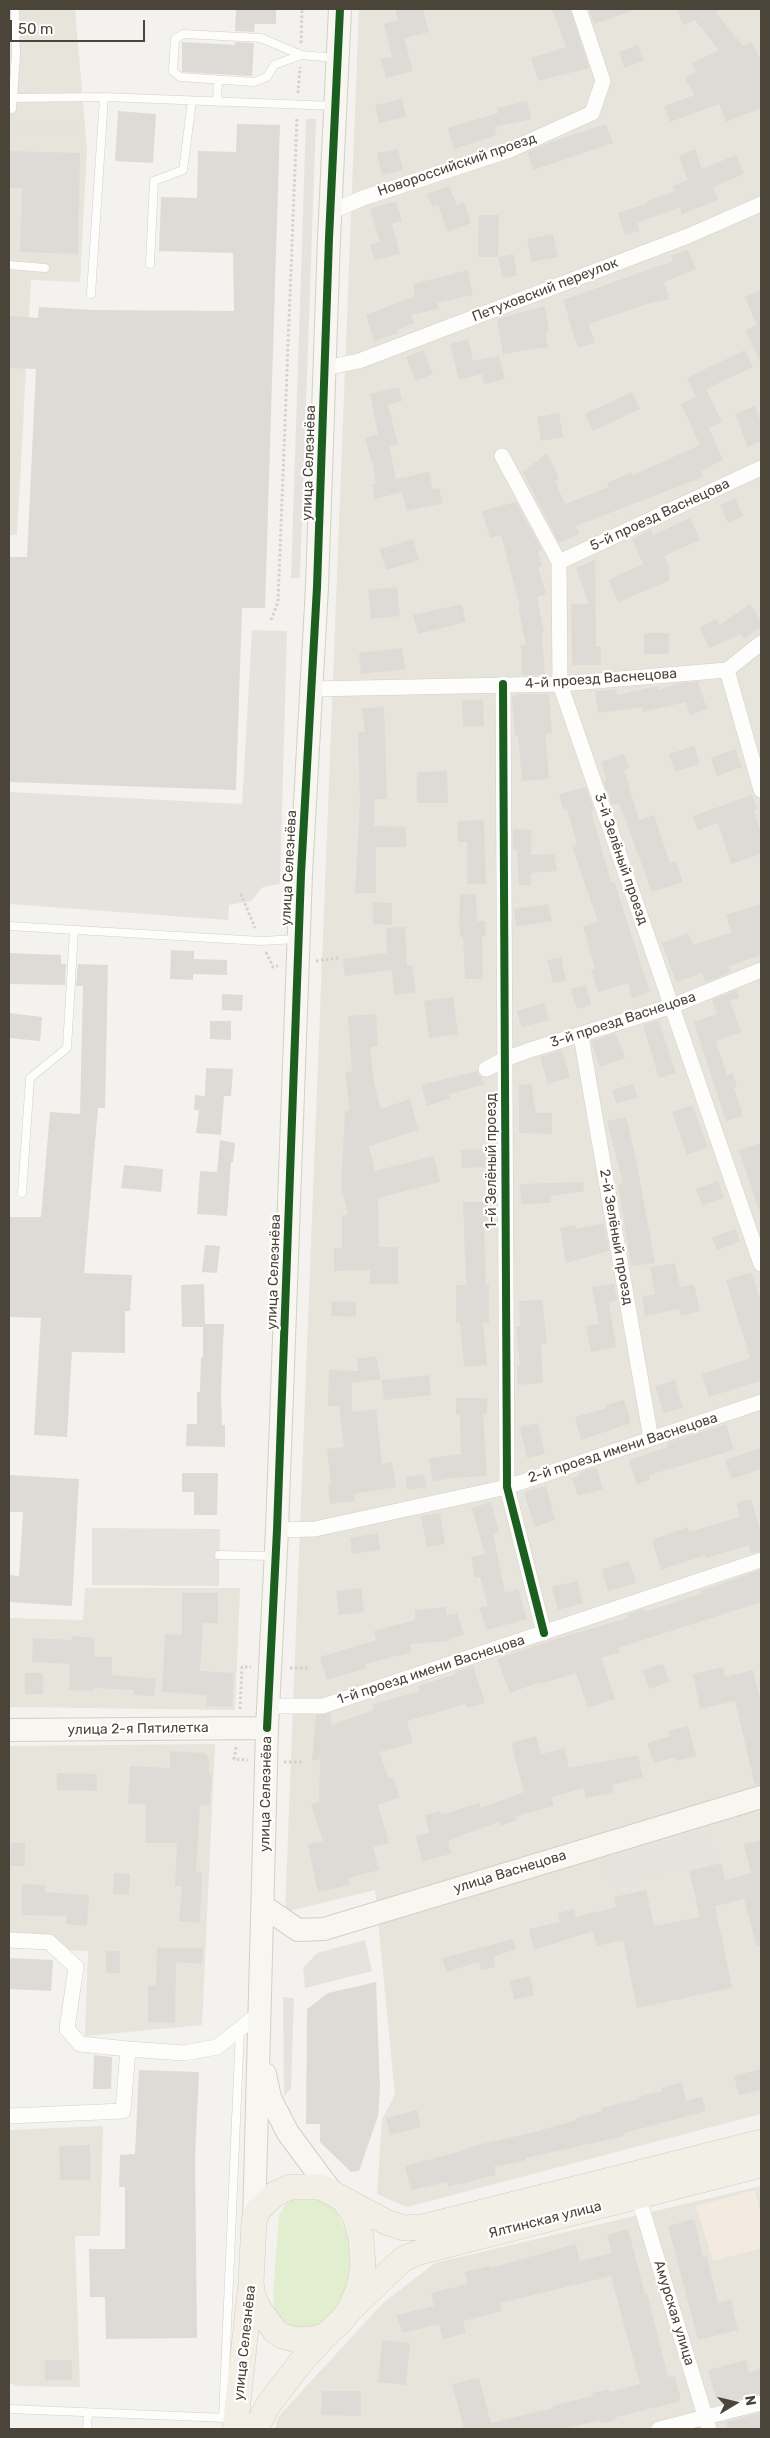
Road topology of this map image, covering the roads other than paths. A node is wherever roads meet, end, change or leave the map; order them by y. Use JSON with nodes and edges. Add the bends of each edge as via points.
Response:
{"nodes":[{"id":1,"x":15,"y":9,"type":"edge"},
{"id":2,"x":340,"y":9,"type":"edge"},
{"id":3,"x":579,"y":9,"type":"edge"},
{"id":4,"x":301,"y":55,"type":"junction"},
{"id":5,"x":338,"y":58,"type":"junction"},
{"id":6,"x":218,"y":80,"type":"junction"},
{"id":7,"x":104,"y":97,"type":"junction"},
{"id":8,"x":11,"y":98,"type":"edge"},
{"id":9,"x":192,"y":101,"type":"junction"},
{"id":10,"x":217,"y":102,"type":"junction"},
{"id":11,"x":336,"y":106,"type":"junction"},
{"id":12,"x":9,"y":108,"type":"edge"},
{"id":13,"x":761,"y":204,"type":"edge"},
{"id":14,"x":330,"y":212,"type":"junction"},
{"id":15,"x":150,"y":264,"type":"dead end"},
{"id":16,"x":9,"y":265,"type":"edge"},
{"id":17,"x":45,"y":268,"type":"dead end"},
{"id":18,"x":91,"y":294,"type":"dead end"},
{"id":19,"x":325,"y":368,"type":"junction"},
{"id":20,"x":502,"y":456,"type":"dead end"},
{"id":21,"x":761,"y":468,"type":"edge"},
{"id":22,"x":559,"y":562,"type":"junction"},
{"id":23,"x":761,"y":643,"type":"edge"},
{"id":24,"x":727,"y":670,"type":"junction"},
{"id":25,"x":503,"y":684,"type":"junction"},
{"id":26,"x":560,"y":684,"type":"junction"},
{"id":27,"x":311,"y":689,"type":"junction"},
{"id":28,"x":761,"y":790,"type":"edge"},
{"id":29,"x":9,"y":926,"type":"edge"},
{"id":30,"x":74,"y":930,"type":"junction"},
{"id":31,"x":298,"y":939,"type":"junction"},
{"id":32,"x":761,"y":970,"type":"edge"},
{"id":33,"x":672,"y":1006,"type":"junction"},
{"id":34,"x":581,"y":1036,"type":"junction"},
{"id":35,"x":504,"y":1059,"type":"junction"},
{"id":36,"x":486,"y":1069,"type":"dead end"},
{"id":37,"x":22,"y":1193,"type":"dead end"},
{"id":38,"x":761,"y":1264,"type":"edge"},
{"id":39,"x":761,"y":1402,"type":"edge"},
{"id":40,"x":651,"y":1439,"type":"junction"},
{"id":41,"x":507,"y":1487,"type":"junction"},
{"id":42,"x":277,"y":1530,"type":"junction"},
{"id":43,"x":219,"y":1555,"type":"dead end"},
{"id":44,"x":276,"y":1556,"type":"junction"},
{"id":45,"x":761,"y":1560,"type":"edge"},
{"id":46,"x":544,"y":1633,"type":"junction"},
{"id":47,"x":268,"y":1717,"type":"junction"},
{"id":48,"x":9,"y":1730,"type":"edge"},
{"id":49,"x":761,"y":1797,"type":"edge"},
{"id":50,"x":264,"y":1906,"type":"junction"},
{"id":51,"x":9,"y":1940,"type":"edge"},
{"id":52,"x":260,"y":2013,"type":"junction"},
{"id":53,"x":240,"y":2029,"type":"junction"},
{"id":54,"x":128,"y":2049,"type":"junction"},
{"id":55,"x":259,"y":2051,"type":"junction"},
{"id":56,"x":9,"y":2116,"type":"edge"},
{"id":57,"x":761,"y":2142,"type":"edge"},
{"id":58,"x":761,"y":2165,"type":"edge"},
{"id":59,"x":337,"y":2195,"type":"junction"},
{"id":60,"x":638,"y":2196,"type":"junction"},
{"id":61,"x":242,"y":2225,"type":"junction"},
{"id":62,"x":251,"y":2283,"type":"junction"},
{"id":63,"x":349,"y":2312,"type":"junction"},
{"id":64,"x":326,"y":2335,"type":"junction"},
{"id":65,"x":761,"y":2403,"type":"edge"},
{"id":66,"x":9,"y":2408,"type":"edge"},
{"id":67,"x":88,"y":2413,"type":"junction"},
{"id":68,"x":244,"y":2422,"type":"edge"},
{"id":69,"x":707,"y":2424,"type":"edge"},
{"id":70,"x":87,"y":2429,"type":"edge"},
{"id":71,"x":659,"y":2429,"type":"edge"}],
"edges":[{"from":1,"to":8,"type":"lane","via":[[16,54]]},
{"from":2,"to":5,"type":"street","name":"улица Селезнёва"},
{"from":3,"to":14,"type":"street","name":"Новороссийский проезд","via":[[603,81],[592,113],[510,150]]},
{"from":4,"to":5,"type":"lane"},
{"from":4,"to":6,"type":"lane","via":[[274,65],[267,77],[254,82]]},
{"from":4,"to":6,"type":"lane","via":[[262,38],[183,34],[175,39],[173,71],[180,77]]},
{"from":5,"to":11,"type":"street","name":"улица Селезнёва"},
{"from":6,"to":10,"type":"lane"},
{"from":7,"to":8,"type":"lane"},
{"from":7,"to":9,"type":"lane"},
{"from":7,"to":18,"type":"lane"},
{"from":8,"to":12,"type":"lane","via":[[12,108]]},
{"from":9,"to":10,"type":"lane"},
{"from":9,"to":15,"type":"lane","via":[[183,170],[154,181]]},
{"from":10,"to":11,"type":"lane"},
{"from":11,"to":14,"type":"street","name":"улица Селезнёва"},
{"from":13,"to":19,"type":"street","name":"Петуховский переулок","via":[[688,236],[359,361]]},
{"from":14,"to":19,"type":"street","name":"улица Селезнёва"},
{"from":16,"to":17,"type":"lane"},
{"from":19,"to":27,"type":"street","name":"улица Селезнёва"},
{"from":20,"to":22,"type":"street","name":"3-й Зелёный проезд"},
{"from":21,"to":22,"type":"street","name":"5-й проезд Васнецова"},
{"from":22,"to":26,"type":"street","name":"3-й Зелёный проезд"},
{"from":23,"to":24,"type":"street"},
{"from":24,"to":26,"type":"street","name":"4-й проезд Васнецова"},
{"from":24,"to":28,"type":"street"},
{"from":25,"to":26,"type":"street","name":"4-й проезд Васнецова"},
{"from":25,"to":27,"type":"street","name":"4-й проезд Васнецова"},
{"from":25,"to":35,"type":"street","name":"1-й Зелёный проезд"},
{"from":26,"to":33,"type":"street","name":"3-й Зелёный проезд"},
{"from":27,"to":31,"type":"street","name":"улица Селезнёва"},
{"from":29,"to":30,"type":"lane"},
{"from":30,"to":31,"type":"lane","via":[[261,941]]},
{"from":30,"to":37,"type":"lane","via":[[67,1048],[30,1078]]},
{"from":31,"to":42,"type":"street","name":"улица Селезнёва"},
{"from":32,"to":33,"type":"street","name":"3-й проезд Васнецова"},
{"from":33,"to":34,"type":"street","name":"3-й проезд Васнецова"},
{"from":33,"to":38,"type":"street","name":"3-й Зелёный проезд"},
{"from":34,"to":35,"type":"street","name":"3-й проезд Васнецова"},
{"from":34,"to":40,"type":"street","name":"2-й Зелёный проезд"},
{"from":35,"to":36,"type":"street","name":"3-й проезд Васнецова"},
{"from":35,"to":41,"type":"street","name":"1-й Зелёный проезд"},
{"from":39,"to":40,"type":"street","name":"2-й проезд имени Васнецова"},
{"from":40,"to":41,"type":"street","name":"2-й проезд имени Васнецова"},
{"from":41,"to":42,"type":"street","name":"2-й проезд имени Васнецова","via":[[315,1529]]},
{"from":41,"to":46,"type":"street","name":"1-й Зелёный проезд"},
{"from":42,"to":44,"type":"street","name":"улица Селезнёва"},
{"from":43,"to":44,"type":"lane"},
{"from":44,"to":47,"type":"street","name":"улица Селезнёва"},
{"from":45,"to":46,"type":"street","name":"1-й проезд имени Васнецова"},
{"from":46,"to":47,"type":"street","name":"1-й проезд имени Васнецова","via":[[323,1706]]},
{"from":47,"to":48,"type":"street","name":"улица 2-я Пятилетка"},
{"from":47,"to":50,"type":"street","name":"улица Селезнёва"},
{"from":49,"to":50,"type":"street","name":"улица Васнецова","via":[[324,1928],[298,1930]]},
{"from":50,"to":52,"type":"street","name":"улица Селезнёва"},
{"from":51,"to":54,"type":"street","via":[[49,1942],[76,1968],[67,2029],[80,2044]]},
{"from":52,"to":53,"type":"street"},
{"from":52,"to":55,"type":"street","name":"улица Селезнёва"},
{"from":53,"to":54,"type":"street","via":[[218,2047],[184,2053]]},
{"from":53,"to":61,"type":"lane"},
{"from":54,"to":56,"type":"street","via":[[123,2112]]},
{"from":55,"to":59,"type":"street","name":"улица Селезнёва","via":[[270,2098],[288,2132]]},
{"from":55,"to":61,"type":"street","name":"улица Селезнёва"},
{"from":57,"to":59,"type":"main road","name":"Ялтинская улица","via":[[422,2227],[404,2228],[386,2222]]},
{"from":58,"to":60,"type":"main road","name":"Ялтинская улица"},
{"from":59,"to":61,"type":"main road","via":[[321,2187],[291,2187],[275,2194]]},
{"from":59,"to":63,"type":"main road","via":[[355,2216],[361,2238],[363,2265],[359,2288]]},
{"from":60,"to":63,"type":"main road","name":"Ялтинская улица","via":[[420,2252],[403,2259]]},
{"from":60,"to":69,"type":"street","name":"Амурская улица"},
{"from":61,"to":62,"type":"main road","name":"улица Селезнёва","via":[[252,2257]]},
{"from":61,"to":68,"type":"lane"},
{"from":62,"to":64,"type":"main road","via":[[259,2308],[282,2336],[297,2340]]},
{"from":62,"to":68,"type":"main road","name":"улица Селезнёва"},
{"from":63,"to":64,"type":"main road"},
{"from":64,"to":68,"type":"main road","name":"улица Селезнёва","via":[[268,2404]]},
{"from":65,"to":69,"type":"street"},
{"from":66,"to":67,"type":"lane"},
{"from":67,"to":68,"type":"lane"},
{"from":67,"to":70,"type":"lane"},
{"from":69,"to":71,"type":"street"}]}
